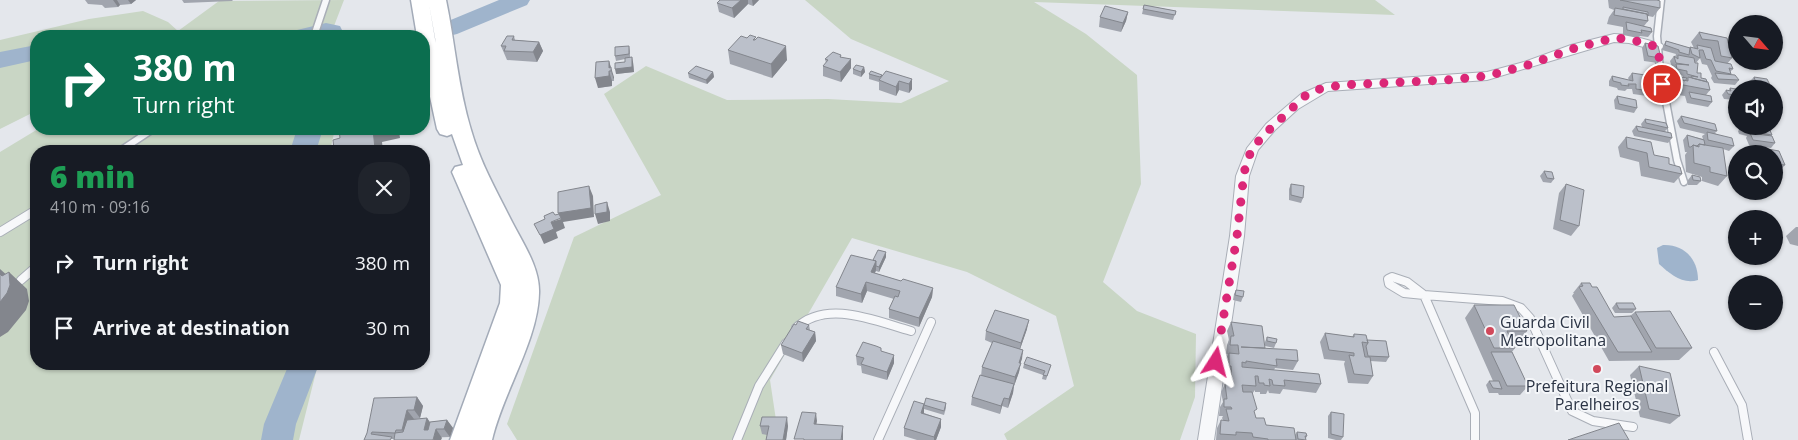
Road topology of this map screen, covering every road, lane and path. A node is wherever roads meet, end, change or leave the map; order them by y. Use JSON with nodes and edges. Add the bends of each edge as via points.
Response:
{"nodes":[{"id":1,"x":326,"y":0,"type":"edge"},
{"id":2,"x":420,"y":0,"type":"edge"},
{"id":3,"x":437,"y":0,"type":"edge"},
{"id":4,"x":1661,"y":0,"type":"edge"},
{"id":5,"x":316,"y":30,"type":"edge"},
{"id":6,"x":425,"y":30,"type":"edge"},
{"id":7,"x":1658,"y":47,"type":"junction"},
{"id":8,"x":430,"y":57,"type":"edge"},
{"id":9,"x":144,"y":135,"type":"edge"},
{"id":10,"x":129,"y":145,"type":"edge"},
{"id":11,"x":1684,"y":182,"type":"edge"},
{"id":12,"x":30,"y":216,"type":"edge"},
{"id":13,"x":0,"y":232,"type":"edge"},
{"id":14,"x":30,"y":272,"type":"edge"},
{"id":15,"x":21,"y":280,"type":"dead end"},
{"id":16,"x":931,"y":322,"type":"dead end"},
{"id":17,"x":911,"y":331,"type":"dead end"},
{"id":18,"x":1714,"y":352,"type":"dead end"},
{"id":19,"x":1633,"y":427,"type":"dead end"},
{"id":20,"x":462,"y":440,"type":"edge"},
{"id":21,"x":479,"y":440,"type":"edge"},
{"id":22,"x":737,"y":440,"type":"edge"},
{"id":23,"x":878,"y":440,"type":"edge"},
{"id":24,"x":1206,"y":440,"type":"edge"},
{"id":25,"x":1475,"y":440,"type":"edge"},
{"id":26,"x":1748,"y":440,"type":"edge"}],
"edges":[{"from":1,"to":5,"type":"lane"},
{"from":2,"to":6,"type":"main road"},
{"from":3,"to":21,"type":"main road","via":[[461,130],[478,177],[524,270],[528,292],[522,323]]},
{"from":4,"to":7,"type":"lane"},
{"from":7,"to":11,"type":"lane","via":[[1664,94]]},
{"from":7,"to":24,"type":"street","via":[[1614,38],[1487,76],[1326,87],[1315,90],[1294,106],[1254,146],[1244,173]]},
{"from":8,"to":20,"type":"main road","via":[[456,158],[512,285],[508,310]]},
{"from":9,"to":10,"type":"lane"},
{"from":12,"to":13,"type":"lane"},
{"from":14,"to":15,"type":"lane"},
{"from":16,"to":23,"type":"lane"},
{"from":17,"to":22,"type":"lane","via":[[838,313],[812,314],[801,321],[759,386]]},
{"from":18,"to":26,"type":"lane","via":[[1742,405]]},
{"from":19,"to":25,"type":"lane","via":[[1591,420],[1572,411],[1530,318],[1515,304],[1423,293],[1475,412]]}]}
